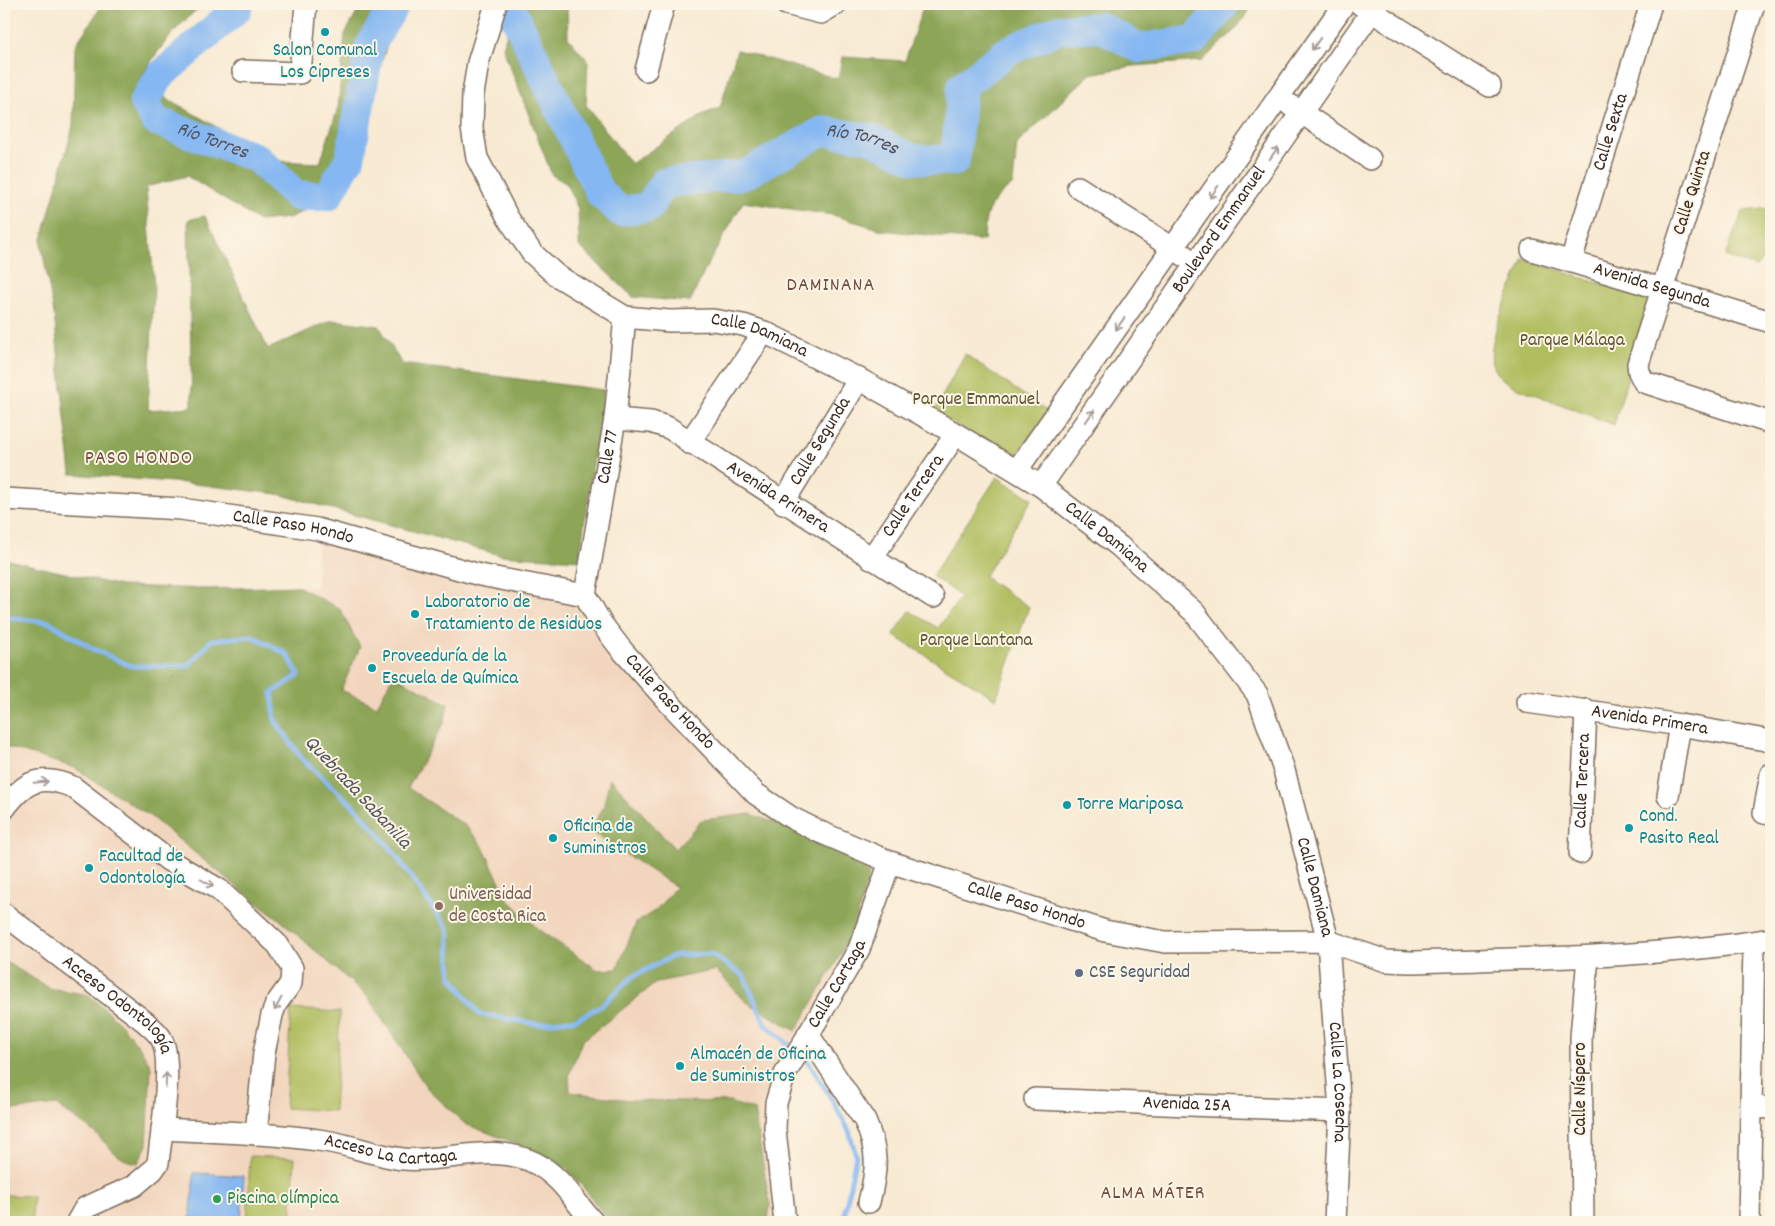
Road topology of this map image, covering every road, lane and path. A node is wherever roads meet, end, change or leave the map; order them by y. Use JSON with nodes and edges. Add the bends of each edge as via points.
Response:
{"nodes":[{"id":1,"x":306,"y":4,"type":"edge"},
{"id":2,"x":496,"y":4,"type":"edge"},
{"id":3,"x":664,"y":4,"type":"edge"},
{"id":4,"x":786,"y":4,"type":"edge"},
{"id":5,"x":1344,"y":4,"type":"edge"},
{"id":6,"x":1652,"y":4,"type":"edge"},
{"id":7,"x":1754,"y":4,"type":"edge"},
{"id":8,"x":1369,"y":6,"type":"edge"},
{"id":9,"x":829,"y":8,"type":"edge"},
{"id":10,"x":646,"y":70,"type":"dead end"},
{"id":11,"x":243,"y":71,"type":"dead end"},
{"id":12,"x":1490,"y":86,"type":"dead end"},
{"id":13,"x":1279,"y":98,"type":"junction"},
{"id":14,"x":1302,"y":113,"type":"junction"},
{"id":15,"x":1370,"y":159,"type":"dead end"},
{"id":16,"x":1078,"y":187,"type":"dead end"},
{"id":17,"x":1174,"y":248,"type":"junction"},
{"id":18,"x":1532,"y":250,"type":"dead end"},
{"id":19,"x":1571,"y":261,"type":"junction"},
{"id":20,"x":1197,"y":264,"type":"junction"},
{"id":21,"x":1663,"y":289,"type":"junction"},
{"id":22,"x":625,"y":317,"type":"junction"},
{"id":23,"x":1771,"y":322,"type":"edge"},
{"id":24,"x":764,"y":332,"type":"junction"},
{"id":25,"x":859,"y":379,"type":"junction"},
{"id":26,"x":615,"y":419,"type":"junction"},
{"id":27,"x":1771,"y":423,"type":"edge"},
{"id":28,"x":956,"y":434,"type":"junction"},
{"id":29,"x":689,"y":442,"type":"junction"},
{"id":30,"x":1017,"y":470,"type":"junction"},
{"id":31,"x":1041,"y":486,"type":"junction"},
{"id":32,"x":4,"y":499,"type":"edge"},
{"id":33,"x":783,"y":503,"type":"junction"},
{"id":34,"x":872,"y":559,"type":"junction"},
{"id":35,"x":585,"y":595,"type":"junction"},
{"id":36,"x":933,"y":597,"type":"dead end"},
{"id":37,"x":1527,"y":702,"type":"dead end"},
{"id":38,"x":1586,"y":710,"type":"junction"},
{"id":39,"x":1680,"y":725,"type":"junction"},
{"id":40,"x":1771,"y":741,"type":"edge"},
{"id":41,"x":1771,"y":774,"type":"edge"},
{"id":42,"x":1668,"y":796,"type":"dead end"},
{"id":43,"x":4,"y":809,"type":"edge"},
{"id":44,"x":1764,"y":813,"type":"dead end"},
{"id":45,"x":1580,"y":853,"type":"dead end"},
{"id":46,"x":890,"y":862,"type":"junction"},
{"id":47,"x":4,"y":914,"type":"edge"},
{"id":48,"x":1328,"y":941,"type":"junction"},
{"id":49,"x":1762,"y":941,"type":"edge"},
{"id":50,"x":1588,"y":956,"type":"junction"},
{"id":51,"x":808,"y":1034,"type":"junction"},
{"id":52,"x":1035,"y":1099,"type":"dead end"},
{"id":53,"x":1761,"y":1107,"type":"edge"},
{"id":54,"x":1340,"y":1111,"type":"junction"},
{"id":55,"x":162,"y":1129,"type":"junction"},
{"id":56,"x":256,"y":1134,"type":"junction"},
{"id":57,"x":869,"y":1202,"type":"dead end"},
{"id":58,"x":77,"y":1222,"type":"edge"},
{"id":59,"x":593,"y":1222,"type":"edge"},
{"id":60,"x":785,"y":1222,"type":"edge"},
{"id":61,"x":1335,"y":1222,"type":"edge"},
{"id":62,"x":1583,"y":1222,"type":"edge"},
{"id":63,"x":1749,"y":1222,"type":"edge"}],
"edges":[{"from":1,"to":11,"type":"street","via":[[300,73]]},
{"from":2,"to":22,"type":"street","name":"Calle Damiana","via":[[477,71],[472,128],[477,158],[508,218],[532,253],[575,288]]},
{"from":3,"to":10,"type":"street"},
{"from":4,"to":9,"type":"street"},
{"from":5,"to":13,"type":"street","name":"Boulevard Emmanuel","one_way":true},
{"from":6,"to":19,"type":"street","name":"Calle Sexta"},
{"from":7,"to":21,"type":"street","name":"Calle Quinta"},
{"from":8,"to":12,"type":"street"},
{"from":8,"to":14,"type":"street","name":"Boulevard Emmanuel"},
{"from":13,"to":14,"type":"street"},
{"from":13,"to":17,"type":"street","name":"Boulevard Emmanuel","one_way":true},
{"from":14,"to":15,"type":"street"},
{"from":20,"to":14,"type":"street","name":"Boulevard Emmanuel","one_way":true},
{"from":16,"to":17,"type":"street"},
{"from":17,"to":20,"type":"street"},
{"from":17,"to":30,"type":"street","name":"Boulevard Emmanuel","one_way":true},
{"from":18,"to":19,"type":"street","name":"Avenida Segunda"},
{"from":19,"to":21,"type":"street","name":"Avenida Segunda"},
{"from":31,"to":20,"type":"street","name":"Boulevard Emmanuel","one_way":true},
{"from":21,"to":23,"type":"street","name":"Avenida Segunda"},
{"from":21,"to":27,"type":"street","name":"Calle Quinta","via":[[1638,364],[1644,382]]},
{"from":22,"to":24,"type":"street","name":"Calle Damiana","via":[[713,320]]},
{"from":22,"to":26,"type":"street","name":"Calle 77"},
{"from":24,"to":25,"type":"street","name":"Calle Damiana"},
{"from":24,"to":29,"type":"street"},
{"from":25,"to":28,"type":"street","name":"Calle Damiana"},
{"from":25,"to":33,"type":"street","name":"Calle Segunda"},
{"from":26,"to":29,"type":"street","name":"Avenida Primera","via":[[651,422],[669,428]]},
{"from":26,"to":35,"type":"street","name":"Calle 77"},
{"from":28,"to":30,"type":"street","name":"Calle Damiana"},
{"from":28,"to":34,"type":"street","name":"Calle Tercera"},
{"from":29,"to":33,"type":"street","name":"Avenida Primera"},
{"from":30,"to":31,"type":"street","name":"Calle Damiana"},
{"from":31,"to":48,"type":"street","name":"Calle Damiana","via":[[1118,546],[1194,612],[1257,694],[1284,770]]},
{"from":32,"to":35,"type":"street","name":"Calle Paso Hondo","via":[[181,509],[317,529],[480,575]]},
{"from":33,"to":34,"type":"street","name":"Avenida Primera"},
{"from":34,"to":36,"type":"street","name":"Avenida Primera"},
{"from":35,"to":46,"type":"street","name":"Calle Paso Hondo","via":[[621,649],[756,794],[792,818]]},
{"from":37,"to":38,"type":"street","name":"Avenida Primera"},
{"from":38,"to":39,"type":"street","name":"Avenida Primera"},
{"from":38,"to":45,"type":"street","name":"Calle Tercera"},
{"from":39,"to":40,"type":"street","name":"Avenida Primera"},
{"from":39,"to":42,"type":"street"},
{"from":41,"to":44,"type":"street"},
{"from":43,"to":56,"type":"street","one_way":true,"via":[[25,785],[43,781],[73,787],[168,860],[218,889],[278,945],[292,968],[291,984],[272,1015],[264,1053]]},
{"from":46,"to":48,"type":"street","name":"Calle Paso Hondo","via":[[1105,931],[1166,942]]},
{"from":46,"to":51,"type":"street","name":"Calle Cartaga","via":[[859,950]]},
{"from":55,"to":47,"type":"street","name":"Acceso Odontología","one_way":true,"via":[[166,1075],[162,1039],[144,1021]]},
{"from":48,"to":50,"type":"street","name":"Calle Damiana","via":[[1386,961]]},
{"from":48,"to":54,"type":"street","name":"Calle La Cosecha"},
{"from":49,"to":50,"type":"street","name":"Calle Damiana","via":[[1705,949]]},
{"from":49,"to":53,"type":"street"},
{"from":50,"to":62,"type":"street","name":"Calle Níspero","via":[[1581,1037]]},
{"from":51,"to":57,"type":"street","via":[[872,1137],[877,1172]]},
{"from":51,"to":60,"type":"street","name":"Calle Cartaga","via":[[785,1074],[776,1103],[775,1130]]},
{"from":52,"to":54,"type":"street","name":"Avenida 25A"},
{"from":53,"to":63,"type":"street"},
{"from":54,"to":61,"type":"street","name":"Calle La Cosecha"},
{"from":55,"to":56,"type":"street","name":"Acceso La Cartaga"},
{"from":55,"to":58,"type":"street","name":"Acceso Odontología","via":[[158,1163],[153,1170],[134,1186],[85,1208]]},
{"from":56,"to":59,"type":"street","name":"Acceso La Cartaga","via":[[338,1143],[404,1159],[500,1153],[517,1156],[534,1163],[561,1183]]}]}
